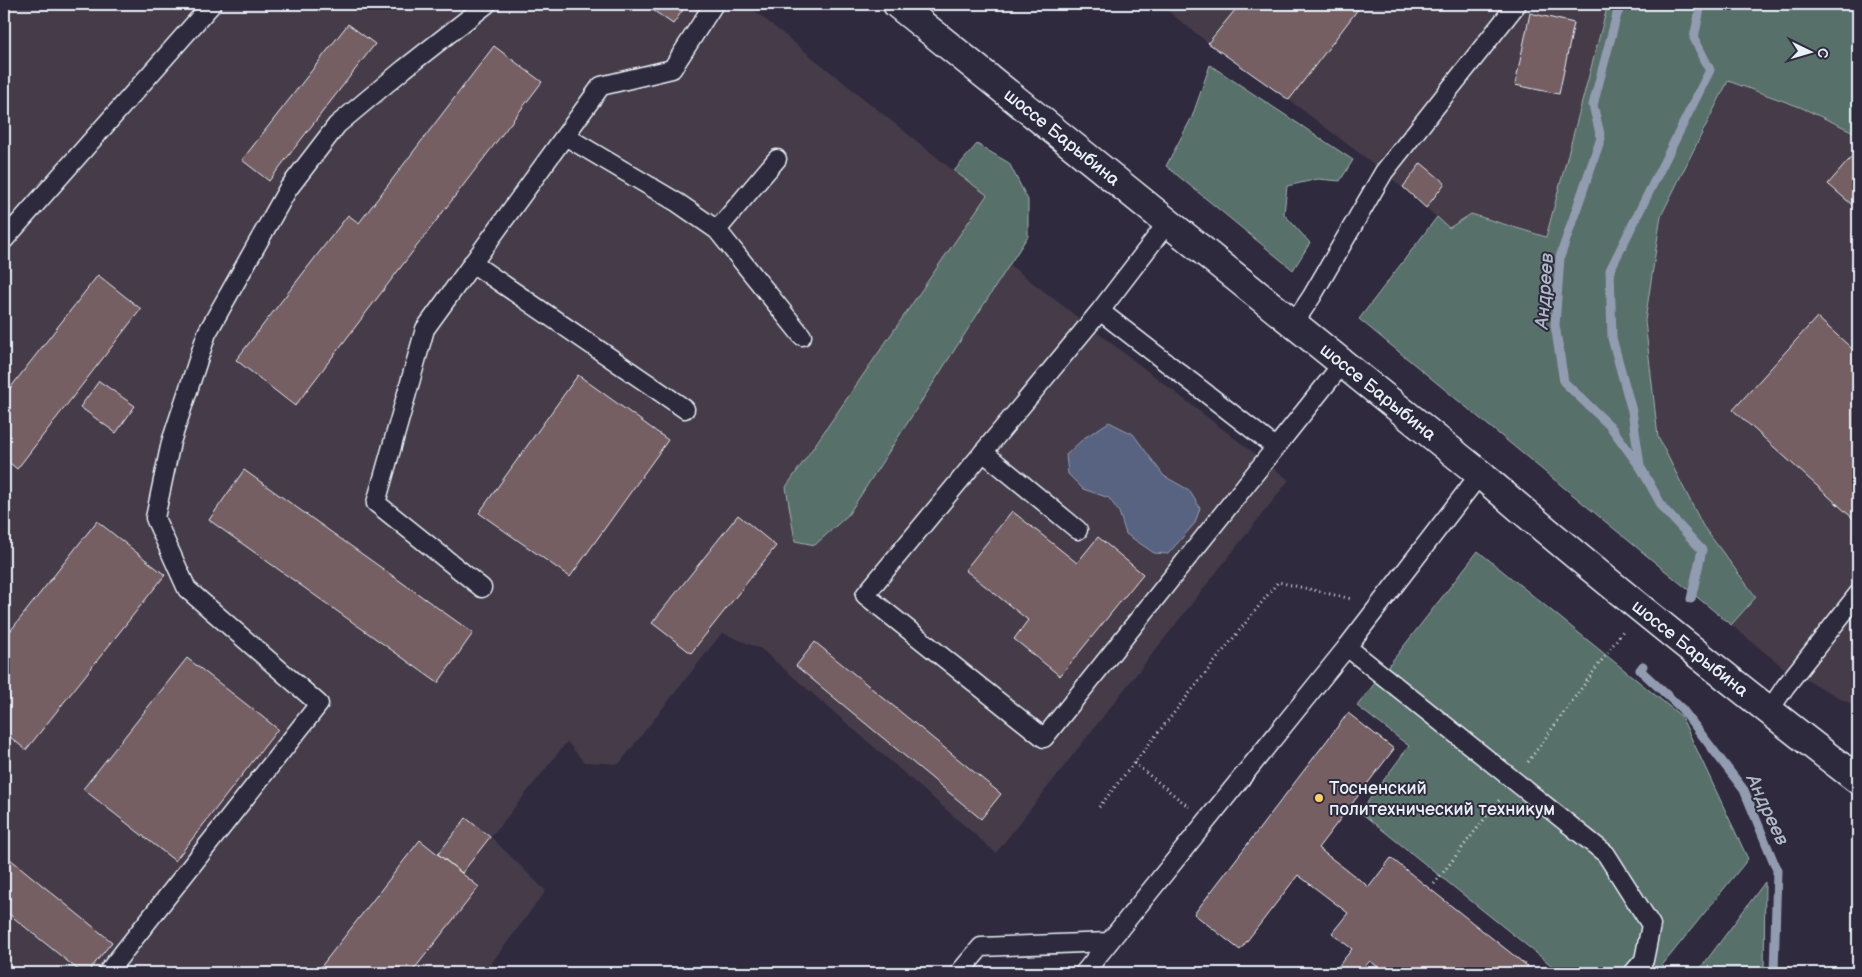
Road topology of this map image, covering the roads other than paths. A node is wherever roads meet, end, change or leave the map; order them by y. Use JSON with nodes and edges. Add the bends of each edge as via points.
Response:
{"nodes":[{"id":1,"x":212,"y":4,"type":"edge"},
{"id":2,"x":487,"y":4,"type":"edge"},
{"id":3,"x":714,"y":4,"type":"edge"},
{"id":4,"x":897,"y":4,"type":"edge"},
{"id":5,"x":1517,"y":4,"type":"edge"},
{"id":6,"x":565,"y":136,"type":"junction"},
{"id":7,"x":777,"y":159,"type":"dead end"},
{"id":8,"x":1168,"y":222,"type":"junction"},
{"id":9,"x":717,"y":230,"type":"junction"},
{"id":10,"x":4,"y":240,"type":"edge"},
{"id":11,"x":472,"y":263,"type":"junction"},
{"id":12,"x":1100,"y":310,"type":"junction"},
{"id":13,"x":1294,"y":323,"type":"junction"},
{"id":14,"x":802,"y":336,"type":"dead end"},
{"id":15,"x":1343,"y":363,"type":"junction"},
{"id":16,"x":686,"y":409,"type":"dead end"},
{"id":17,"x":1275,"y":447,"type":"junction"},
{"id":18,"x":983,"y":452,"type":"junction"},
{"id":19,"x":1480,"y":474,"type":"junction"},
{"id":20,"x":1078,"y":530,"type":"dead end"},
{"id":21,"x":482,"y":588,"type":"dead end"},
{"id":22,"x":1858,"y":594,"type":"edge"},
{"id":23,"x":1347,"y":647,"type":"junction"},
{"id":24,"x":1769,"y":711,"type":"junction"},
{"id":25,"x":1858,"y":780,"type":"edge"},
{"id":26,"x":1109,"y":942,"type":"junction"},
{"id":27,"x":107,"y":973,"type":"edge"},
{"id":28,"x":959,"y":973,"type":"edge"},
{"id":29,"x":1084,"y":973,"type":"edge"},
{"id":30,"x":1633,"y":973,"type":"edge"}],
"edges":[{"from":1,"to":10,"type":"lane"},
{"from":2,"to":27,"type":"lane","via":[[337,125],[288,189],[206,333],[171,442],[155,518],[187,589],[319,704]]},
{"from":3,"to":6,"type":"lane","via":[[672,68],[601,86]]},
{"from":4,"to":8,"type":"main road","name":"шоссе Барыбина"},
{"from":5,"to":13,"type":"lane","via":[[1384,172]]},
{"from":6,"to":9,"type":"lane"},
{"from":6,"to":11,"type":"lane"},
{"from":7,"to":9,"type":"lane"},
{"from":8,"to":12,"type":"lane"},
{"from":8,"to":13,"type":"main road","name":"шоссе Барыбина"},
{"from":9,"to":14,"type":"lane"},
{"from":11,"to":16,"type":"lane"},
{"from":11,"to":21,"type":"lane","via":[[425,329],[376,503]]},
{"from":12,"to":17,"type":"lane"},
{"from":12,"to":18,"type":"lane"},
{"from":13,"to":15,"type":"main road","name":"шоссе Барыбина"},
{"from":15,"to":17,"type":"lane"},
{"from":15,"to":19,"type":"main road","name":"шоссе Барыбина"},
{"from":17,"to":18,"type":"lane","via":[[1044,738],[865,595]]},
{"from":18,"to":20,"type":"lane"},
{"from":19,"to":23,"type":"lane"},
{"from":19,"to":24,"type":"main road","name":"шоссе Барыбина","via":[[1545,531]]},
{"from":22,"to":24,"type":"lane"},
{"from":23,"to":26,"type":"lane"},
{"from":23,"to":30,"type":"lane","via":[[1606,854],[1651,925],[1644,960]]},
{"from":24,"to":25,"type":"main road","name":"шоссе Барыбина"},
{"from":26,"to":28,"type":"lane","via":[[980,947]]},
{"from":26,"to":29,"type":"lane"}]}
